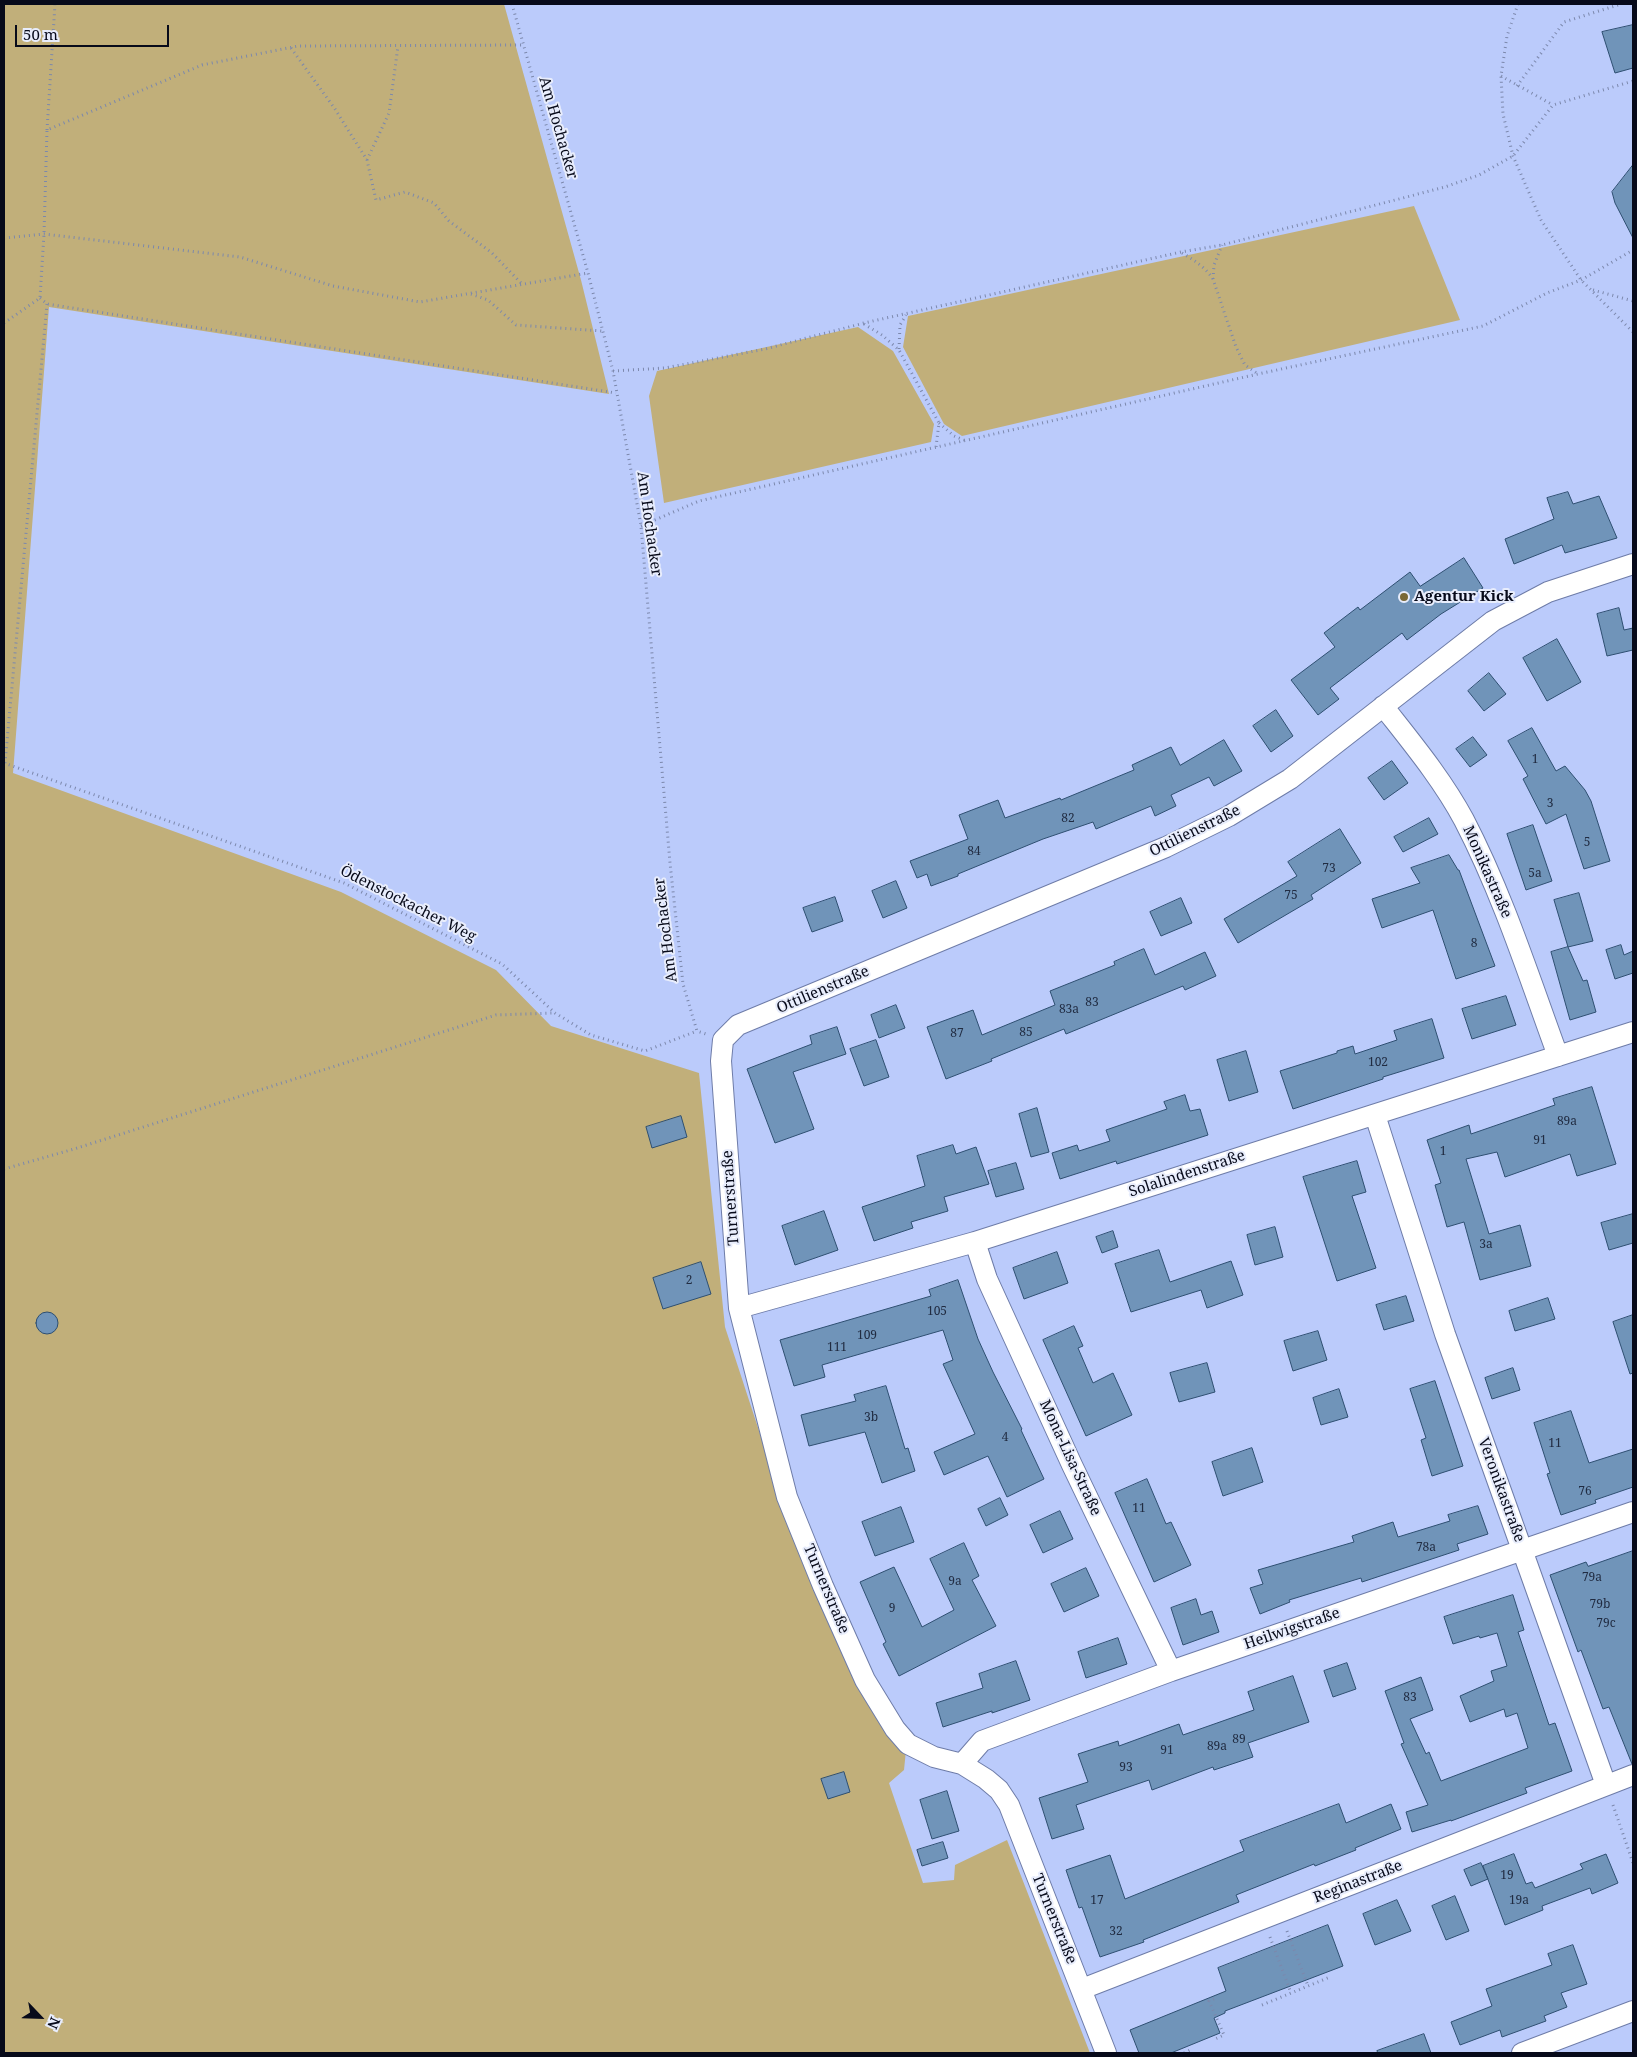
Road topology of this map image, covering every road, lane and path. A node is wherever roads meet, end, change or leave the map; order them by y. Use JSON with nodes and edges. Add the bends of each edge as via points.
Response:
{"nodes":[{"id":1,"x":54,"y":4,"type":"edge"},
{"id":2,"x":512,"y":4,"type":"edge"},
{"id":3,"x":1518,"y":4,"type":"edge"},
{"id":4,"x":1622,"y":4,"type":"edge"},
{"id":5,"x":522,"y":45,"type":"junction"},
{"id":6,"x":398,"y":46,"type":"junction"},
{"id":7,"x":291,"y":48,"type":"junction"},
{"id":8,"x":1502,"y":76,"type":"junction"},
{"id":9,"x":1633,"y":81,"type":"edge"},
{"id":10,"x":1517,"y":86,"type":"junction"},
{"id":11,"x":1553,"y":105,"type":"junction"},
{"id":12,"x":47,"y":130,"type":"junction"},
{"id":13,"x":1513,"y":156,"type":"junction"},
{"id":14,"x":368,"y":160,"type":"junction"},
{"id":15,"x":44,"y":234,"type":"junction"},
{"id":16,"x":4,"y":238,"type":"edge"},
{"id":17,"x":1222,"y":245,"type":"junction"},
{"id":18,"x":1633,"y":250,"type":"edge"},
{"id":19,"x":1181,"y":252,"type":"junction"},
{"id":20,"x":588,"y":273,"type":"junction"},
{"id":21,"x":1213,"y":279,"type":"junction"},
{"id":22,"x":1581,"y":280,"type":"junction"},
{"id":23,"x":522,"y":284,"type":"junction"},
{"id":24,"x":1591,"y":290,"type":"junction"},
{"id":25,"x":470,"y":293,"type":"junction"},
{"id":26,"x":40,"y":298,"type":"junction"},
{"id":27,"x":1633,"y":301,"type":"edge"},
{"id":28,"x":47,"y":304,"type":"junction"},
{"id":29,"x":906,"y":315,"type":"junction"},
{"id":30,"x":4,"y":323,"type":"edge"},
{"id":31,"x":864,"y":324,"type":"junction"},
{"id":32,"x":602,"y":331,"type":"junction"},
{"id":33,"x":1633,"y":332,"type":"edge"},
{"id":34,"x":899,"y":350,"type":"junction"},
{"id":35,"x":613,"y":372,"type":"junction"},
{"id":36,"x":1258,"y":374,"type":"junction"},
{"id":37,"x":616,"y":392,"type":"junction"},
{"id":38,"x":938,"y":422,"type":"junction"},
{"id":39,"x":965,"y":440,"type":"junction"},
{"id":40,"x":936,"y":447,"type":"junction"},
{"id":41,"x":641,"y":526,"type":"junction"},
{"id":42,"x":1633,"y":564,"type":"edge"},
{"id":43,"x":1383,"y":706,"type":"junction"},
{"id":44,"x":4,"y":763,"type":"edge"},
{"id":45,"x":554,"y":1013,"type":"junction"},
{"id":46,"x":697,"y":1031,"type":"junction"},
{"id":47,"x":1633,"y":1032,"type":"edge"},
{"id":48,"x":723,"y":1040,"type":"junction"},
{"id":49,"x":1558,"y":1056,"type":"junction"},
{"id":50,"x":1375,"y":1114,"type":"junction"},
{"id":51,"x":4,"y":1169,"type":"edge"},
{"id":52,"x":975,"y":1242,"type":"junction"},
{"id":53,"x":739,"y":1308,"type":"junction"},
{"id":54,"x":1633,"y":1512,"type":"edge"},
{"id":55,"x":1522,"y":1550,"type":"junction"},
{"id":56,"x":1171,"y":1671,"type":"junction"},
{"id":57,"x":962,"y":1764,"type":"junction"},
{"id":58,"x":1633,"y":1775,"type":"edge"},
{"id":59,"x":1606,"y":1785,"type":"junction"},
{"id":60,"x":1633,"y":1863,"type":"edge"},
{"id":61,"x":1271,"y":1915,"type":"junction"},
{"id":62,"x":1330,"y":1977,"type":"dead end"},
{"id":63,"x":1308,"y":1986,"type":"junction"},
{"id":64,"x":1082,"y":1989,"type":"junction"},
{"id":65,"x":1291,"y":1993,"type":"junction"},
{"id":66,"x":1214,"y":1999,"type":"dead end"},
{"id":67,"x":1262,"y":2005,"type":"dead end"},
{"id":68,"x":1633,"y":2011,"type":"edge"},
{"id":69,"x":1215,"y":2039,"type":"dead end"},
{"id":70,"x":1190,"y":2050,"type":"dead end"},
{"id":71,"x":1106,"y":2053,"type":"edge"},
{"id":72,"x":1184,"y":2053,"type":"edge"},
{"id":73,"x":1522,"y":2053,"type":"edge"}],
"edges":[{"from":1,"to":12,"type":"path"},
{"from":2,"to":5,"type":"path","name":"Am Hochacker"},
{"from":3,"to":8,"type":"path","via":[[1507,36]]},
{"from":4,"to":10,"type":"path","via":[[1564,22]]},
{"from":5,"to":6,"type":"path"},
{"from":5,"to":20,"type":"path","name":"Am Hochacker"},
{"from":6,"to":7,"type":"path"},
{"from":6,"to":14,"type":"path","via":[[389,113]]},
{"from":7,"to":12,"type":"path","via":[[202,64]]},
{"from":7,"to":14,"type":"path"},
{"from":8,"to":10,"type":"path"},
{"from":8,"to":13,"type":"path","via":[[1503,114]]},
{"from":9,"to":11,"type":"path"},
{"from":10,"to":11,"type":"path"},
{"from":11,"to":13,"type":"path"},
{"from":12,"to":15,"type":"path"},
{"from":13,"to":17,"type":"path","via":[[1479,176],[1445,187]]},
{"from":13,"to":22,"type":"path","via":[[1541,220]]},
{"from":14,"to":23,"type":"path","via":[[376,200],[405,192],[434,203],[449,222],[492,253]]},
{"from":15,"to":16,"type":"path"},
{"from":15,"to":25,"type":"path","via":[[240,257],[333,286],[420,302]]},
{"from":15,"to":26,"type":"path"},
{"from":17,"to":19,"type":"path"},
{"from":17,"to":21,"type":"path","via":[[1214,265]]},
{"from":18,"to":22,"type":"path"},
{"from":19,"to":21,"type":"path","via":[[1196,261]]},
{"from":19,"to":29,"type":"path"},
{"from":20,"to":23,"type":"path"},
{"from":20,"to":32,"type":"path","name":"Am Hochacker"},
{"from":21,"to":36,"type":"path","via":[[1236,347],[1245,365]]},
{"from":22,"to":24,"type":"path"},
{"from":22,"to":36,"type":"path","via":[[1547,293],[1483,326]]},
{"from":23,"to":25,"type":"path"},
{"from":24,"to":27,"type":"path"},
{"from":24,"to":33,"type":"path"},
{"from":25,"to":32,"type":"path","via":[[488,300],[516,325]]},
{"from":26,"to":28,"type":"path"},
{"from":26,"to":30,"type":"path"},
{"from":28,"to":37,"type":"path"},
{"from":28,"to":44,"type":"path"},
{"from":29,"to":31,"type":"path"},
{"from":29,"to":34,"type":"path","via":[[900,325]]},
{"from":31,"to":34,"type":"path"},
{"from":31,"to":35,"type":"path","via":[[765,349],[665,368]]},
{"from":32,"to":35,"type":"path","name":"Am Hochacker"},
{"from":34,"to":38,"type":"path"},
{"from":35,"to":37,"type":"path","name":"Am Hochacker"},
{"from":36,"to":39,"type":"path"},
{"from":37,"to":41,"type":"path","name":"Am Hochacker"},
{"from":38,"to":39,"type":"path","via":[[954,436]]},
{"from":38,"to":40,"type":"path"},
{"from":39,"to":40,"type":"path"},
{"from":40,"to":41,"type":"path","via":[[699,501]]},
{"from":41,"to":46,"type":"path","name":"Am Hochacker","via":[[683,984]]},
{"from":42,"to":43,"type":"street","name":"Ottilienstraße","via":[[1548,592],[1493,621]]},
{"from":43,"to":48,"type":"street","name":"Ottilienstraße","via":[[1290,779],[1229,816],[1166,847],[738,1025]]},
{"from":43,"to":49,"type":"street","name":"Monikastraße","via":[[1431,768],[1464,820],[1494,885]]},
{"from":44,"to":45,"type":"path","name":"Ödenstockacher Weg","via":[[344,883],[502,964]]},
{"from":45,"to":46,"type":"path","name":"Ödenstockacher Weg","via":[[591,1035],[645,1051]]},
{"from":45,"to":51,"type":"path","via":[[496,1015]]},
{"from":46,"to":48,"type":"path"},
{"from":47,"to":49,"type":"street","name":"Solalindenstraße"},
{"from":48,"to":53,"type":"street","name":"Turnerstraße","via":[[721,1060]]},
{"from":49,"to":50,"type":"street","name":"Solalindenstraße"},
{"from":50,"to":52,"type":"street","name":"Solalindenstraße"},
{"from":50,"to":55,"type":"street","name":"Veronikastraße","via":[[1445,1334]]},
{"from":52,"to":53,"type":"street","name":"Solalindenstraße"},
{"from":52,"to":56,"type":"street","name":"Mona-Lisa-Straße","via":[[991,1288]]},
{"from":53,"to":57,"type":"street","name":"Turnerstraße","via":[[787,1497],[866,1680],[895,1729],[908,1744],[934,1757]]},
{"from":54,"to":55,"type":"street","name":"Heilwigstraße"},
{"from":55,"to":56,"type":"street","name":"Heilwigstraße"},
{"from":55,"to":59,"type":"street","name":"Veronikastraße"},
{"from":56,"to":57,"type":"street","name":"Heilwigstraße","via":[[982,1740]]},
{"from":57,"to":64,"type":"street","name":"Turnerstraße","via":[[999,1790],[1009,1805]]},
{"from":58,"to":59,"type":"street","name":"Reginastraße"},
{"from":59,"to":60,"type":"path"},
{"from":59,"to":61,"type":"street","name":"Reginastraße"},
{"from":61,"to":63,"type":"path"},
{"from":61,"to":64,"type":"street","name":"Reginastraße"},
{"from":61,"to":65,"type":"path"},
{"from":62,"to":63,"type":"path"},
{"from":63,"to":65,"type":"path"},
{"from":64,"to":71,"type":"street","name":"Turnerstraße"},
{"from":65,"to":67,"type":"path"},
{"from":66,"to":69,"type":"path","via":[[1209,2001],[1224,2035]]},
{"from":68,"to":73,"type":"street"},
{"from":70,"to":72,"type":"path"}]}
